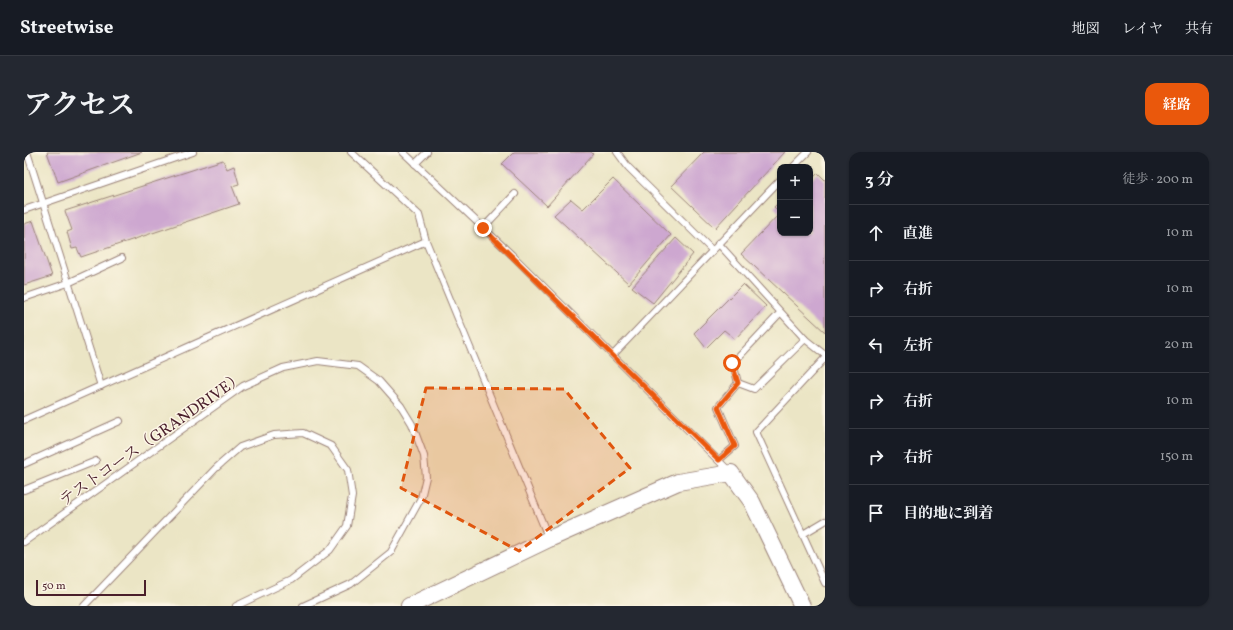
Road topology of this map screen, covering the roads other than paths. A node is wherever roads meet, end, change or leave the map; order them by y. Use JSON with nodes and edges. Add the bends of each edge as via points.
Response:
{"nodes":[{"id":1,"x":27,"y":152,"type":"edge"},
{"id":2,"x":193,"y":152,"type":"edge"},
{"id":3,"x":352,"y":152,"type":"edge"},
{"id":4,"x":402,"y":152,"type":"edge"},
{"id":5,"x":427,"y":152,"type":"edge"},
{"id":6,"x":617,"y":152,"type":"edge"},
{"id":7,"x":808,"y":152,"type":"edge"},
{"id":8,"x":415,"y":164,"type":"junction"},
{"id":9,"x":796,"y":164,"type":"edge"},
{"id":10,"x":777,"y":183,"type":"edge"},
{"id":11,"x":516,"y":194,"type":"dead end"},
{"id":12,"x":43,"y":203,"type":"junction"},
{"id":13,"x":24,"y":210,"type":"edge"},
{"id":14,"x":483,"y":228,"type":"junction"},
{"id":15,"x":426,"y":241,"type":"junction"},
{"id":16,"x":718,"y":243,"type":"junction"},
{"id":17,"x":712,"y":250,"type":"junction"},
{"id":18,"x":122,"y":258,"type":"dead end"},
{"id":19,"x":68,"y":283,"type":"junction"},
{"id":20,"x":24,"y":298,"type":"edge"},
{"id":21,"x":780,"y":313,"type":"junction"},
{"id":22,"x":805,"y":339,"type":"junction"},
{"id":23,"x":825,"y":354,"type":"edge"},
{"id":24,"x":613,"y":355,"type":"junction"},
{"id":25,"x":825,"y":358,"type":"edge"},
{"id":26,"x":738,"y":383,"type":"junction"},
{"id":27,"x":101,"y":386,"type":"junction"},
{"id":28,"x":24,"y":420,"type":"edge"},
{"id":29,"x":120,"y":421,"type":"dead end"},
{"id":30,"x":719,"y":460,"type":"junction"},
{"id":31,"x":96,"y":461,"type":"dead end"},
{"id":32,"x":24,"y":464,"type":"edge"},
{"id":33,"x":731,"y":473,"type":"junction"},
{"id":34,"x":24,"y":490,"type":"edge"},
{"id":35,"x":825,"y":521,"type":"edge"},
{"id":36,"x":803,"y":534,"type":"junction"},
{"id":37,"x":549,"y":539,"type":"junction"},
{"id":38,"x":24,"y":542,"type":"edge"},
{"id":39,"x":825,"y":583,"type":"edge"},
{"id":40,"x":84,"y":606,"type":"edge"},
{"id":41,"x":236,"y":606,"type":"edge"},
{"id":42,"x":303,"y":606,"type":"edge"},
{"id":43,"x":409,"y":606,"type":"edge"},
{"id":44,"x":802,"y":606,"type":"edge"}],
"edges":[{"from":1,"to":12,"type":"lane"},
{"from":2,"to":12,"type":"lane"},
{"from":3,"to":15,"type":"lane","via":[[419,215]]},
{"from":4,"to":8,"type":"lane"},
{"from":5,"to":8,"type":"lane"},
{"from":6,"to":17,"type":"lane","via":[[628,167]]},
{"from":7,"to":9,"type":"lane"},
{"from":8,"to":14,"type":"lane"},
{"from":10,"to":16,"type":"lane"},
{"from":11,"to":14,"type":"lane"},
{"from":12,"to":13,"type":"lane"},
{"from":12,"to":19,"type":"lane"},
{"from":14,"to":24,"type":"lane"},
{"from":15,"to":27,"type":"lane"},
{"from":15,"to":37,"type":"lane"},
{"from":16,"to":17,"type":"lane"},
{"from":16,"to":21,"type":"lane"},
{"from":17,"to":24,"type":"lane"},
{"from":18,"to":19,"type":"lane"},
{"from":19,"to":20,"type":"lane"},
{"from":19,"to":27,"type":"lane"},
{"from":21,"to":22,"type":"lane"},
{"from":21,"to":26,"type":"lane","via":[[732,363]]},
{"from":22,"to":23,"type":"lane"},
{"from":22,"to":26,"type":"lane","via":[[754,389]]},
{"from":24,"to":30,"type":"lane"},
{"from":25,"to":36,"type":"lane","via":[[756,432]]},
{"from":26,"to":30,"type":"lane","via":[[718,407],[735,446]]},
{"from":27,"to":28,"type":"lane"},
{"from":29,"to":32,"type":"lane"},
{"from":30,"to":33,"type":"lane"},
{"from":31,"to":34,"type":"lane"},
{"from":33,"to":37,"type":"street","via":[[678,482]]},
{"from":33,"to":44,"type":"street","via":[[752,502]]},
{"from":35,"to":36,"type":"lane"},
{"from":36,"to":39,"type":"lane"},
{"from":37,"to":43,"type":"street"},
{"from":38,"to":42,"type":"lane","name":"テストコース（GRANDRIVE）","via":[[243,386],[283,368],[318,361],[358,366],[379,381],[401,406],[412,424],[424,456],[426,476],[421,498],[391,552],[351,584]]},
{"from":40,"to":41,"type":"lane","via":[[216,468],[240,447],[274,435],[303,432],[331,446],[348,470],[352,496],[347,526],[330,550],[291,580]]}]}
